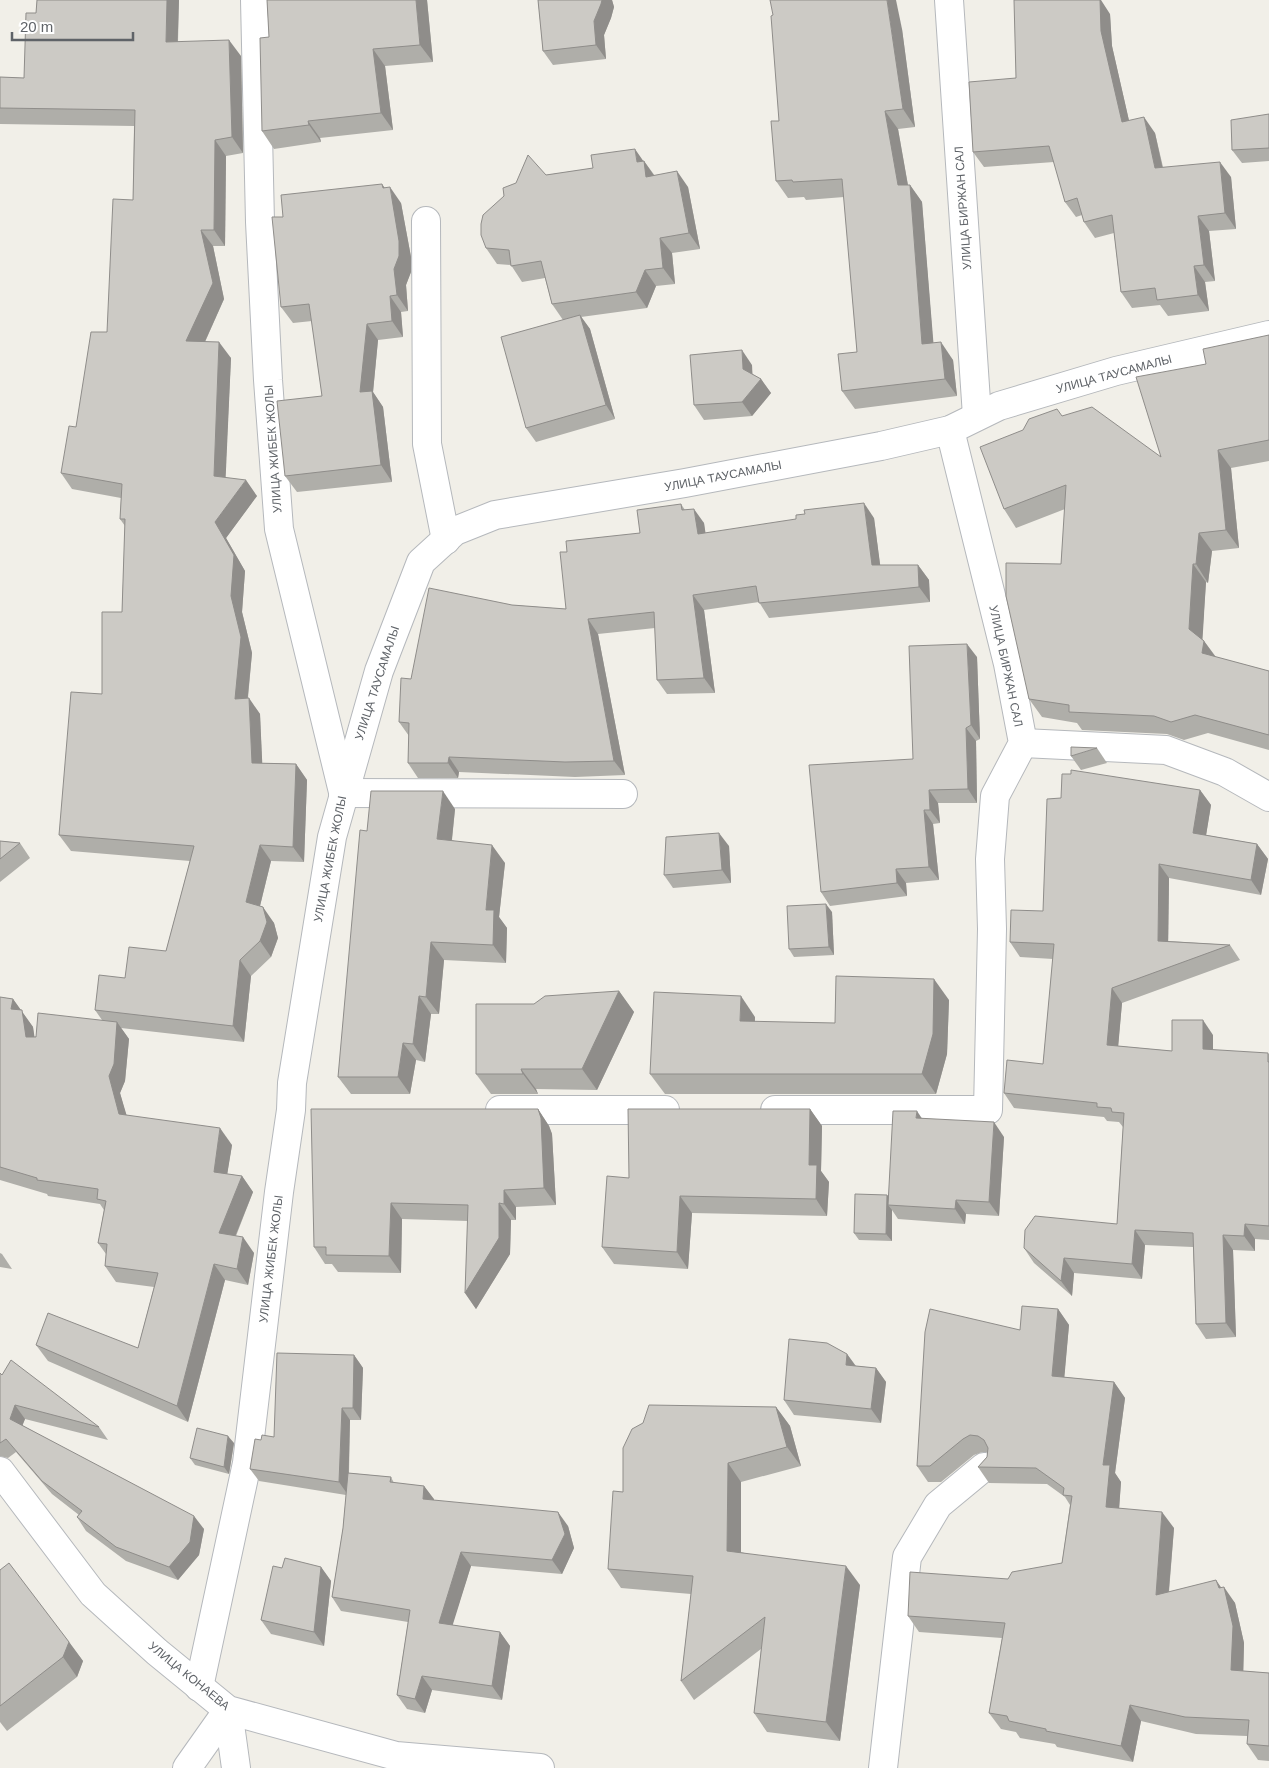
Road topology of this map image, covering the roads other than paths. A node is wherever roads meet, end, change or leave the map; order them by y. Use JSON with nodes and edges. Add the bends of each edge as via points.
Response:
{"nodes":[{"id":1,"x":255,"y":0,"type":"edge"},
{"id":2,"x":949,"y":0,"type":"edge"},
{"id":3,"x":426,"y":221,"type":"dead end"},
{"id":4,"x":1269,"y":335,"type":"edge"},
{"id":5,"x":977,"y":416,"type":"junction"},
{"id":6,"x":950,"y":430,"type":"junction"},
{"id":7,"x":446,"y":540,"type":"junction"},
{"id":8,"x":1023,"y":743,"type":"junction"},
{"id":9,"x":344,"y":794,"type":"junction"},
{"id":10,"x":623,"y":794,"type":"dead end"},
{"id":11,"x":1269,"y":797,"type":"edge"},
{"id":12,"x":470,"y":1110,"type":"edge"},
{"id":13,"x":690,"y":1110,"type":"edge"},
{"id":14,"x":749,"y":1110,"type":"edge"},
{"id":15,"x":984,"y":1467,"type":"edge"},
{"id":16,"x":0,"y":1471,"type":"edge"},
{"id":17,"x":199,"y":1687,"type":"junction"},
{"id":18,"x":228,"y":1710,"type":"junction"},
{"id":19,"x":187,"y":1768,"type":"edge"},
{"id":20,"x":236,"y":1768,"type":"edge"},
{"id":21,"x":540,"y":1768,"type":"edge"},
{"id":22,"x":883,"y":1768,"type":"edge"}],
"edges":[{"from":1,"to":9,"type":"street","name":"УЛИЦА ЖИБЕК ЖОЛЫ","via":[[260,222],[279,529]]},
{"from":2,"to":5,"type":"street","name":"УЛИЦА БИРЖАН САЛ"},
{"from":3,"to":7,"type":"street","via":[[427,444]]},
{"from":4,"to":5,"type":"street","name":"УЛИЦА ТАУСАМАЛЫ","via":[[1116,371],[999,406]]},
{"from":5,"to":6,"type":"street","name":"УЛИЦА ТАУСАМАЛЫ"},
{"from":6,"to":7,"type":"street","name":"УЛИЦА ТАУСАМАЛЫ","via":[[685,483],[495,515],[456,531]]},
{"from":6,"to":8,"type":"street","name":"УЛИЦА БИРЖАН САЛ","via":[[1008,664]]},
{"from":7,"to":9,"type":"street","name":"УЛИЦА ТАУСАМАЛЫ","via":[[421,562],[404,602],[379,671]]},
{"from":8,"to":11,"type":"street","via":[[1166,750],[1225,772]]},
{"from":8,"to":14,"type":"street","name":"УЛИЦА БИРЖАН САЛ","via":[[995,796],[990,859],[992,930],[988,1110]]},
{"from":9,"to":10,"type":"street"},
{"from":9,"to":17,"type":"street","name":"УЛИЦА ЖИБЕК ЖОЛЫ","via":[[332,837],[292,1083],[301,1110],[279,1192],[247,1463]]},
{"from":12,"to":13,"type":"street"},
{"from":15,"to":22,"type":"street","via":[[938,1505],[907,1557]]},
{"from":16,"to":17,"type":"street","name":"УЛИЦА КОНАЕВА","via":[[94,1594]]},
{"from":17,"to":18,"type":"street","name":"УЛИЦА КОНАЕВА"},
{"from":18,"to":19,"type":"street"},
{"from":18,"to":20,"type":"street"},
{"from":18,"to":21,"type":"street","name":"УЛИЦА КОНАЕВА","via":[[396,1756]]}]}
